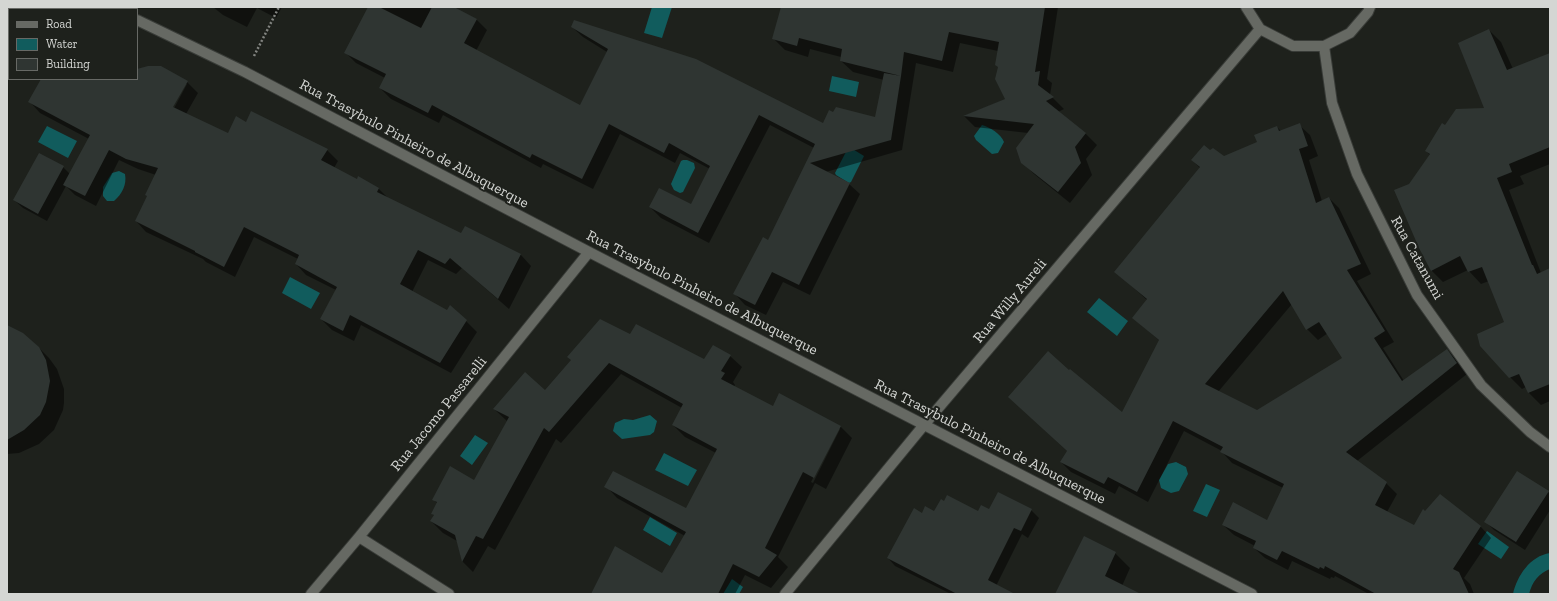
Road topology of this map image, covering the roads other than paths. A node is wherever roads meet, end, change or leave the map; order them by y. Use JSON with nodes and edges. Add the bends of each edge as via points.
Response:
{"nodes":[{"id":1,"x":1246,"y":7,"type":"edge"},
{"id":2,"x":1370,"y":7,"type":"edge"},
{"id":3,"x":138,"y":20,"type":"edge"},
{"id":4,"x":1260,"y":28,"type":"junction"},
{"id":5,"x":1324,"y":46,"type":"junction"},
{"id":6,"x":589,"y":252,"type":"junction"},
{"id":7,"x":924,"y":425,"type":"junction"},
{"id":8,"x":1550,"y":447,"type":"edge"},
{"id":9,"x":359,"y":537,"type":"junction"},
{"id":10,"x":311,"y":594,"type":"edge"},
{"id":11,"x":449,"y":594,"type":"edge"},
{"id":12,"x":785,"y":594,"type":"edge"},
{"id":13,"x":1252,"y":594,"type":"edge"}],
"edges":[{"from":1,"to":4,"type":"street"},
{"from":2,"to":5,"type":"street","via":[[1350,34]]},
{"from":3,"to":6,"type":"street","name":"Rua Trasybulo Pinheiro de Albuquerque","via":[[245,72]]},
{"from":4,"to":5,"type":"street","via":[[1293,46]]},
{"from":4,"to":7,"type":"street","name":"Rua Willy Aureli"},
{"from":5,"to":8,"type":"street","name":"Rua Catanumi","via":[[1332,103],[1357,174],[1417,295],[1481,385],[1530,432]]},
{"from":6,"to":7,"type":"street","name":"Rua Trasybulo Pinheiro de Albuquerque"},
{"from":6,"to":9,"type":"street","name":"Rua Jacomo Passarelli"},
{"from":7,"to":12,"type":"street","name":"Rua Willy Aureli"},
{"from":7,"to":13,"type":"street","name":"Rua Trasybulo Pinheiro de Albuquerque"},
{"from":9,"to":10,"type":"street","name":"Rua Jacomo Passarelli"},
{"from":9,"to":11,"type":"street"}]}
